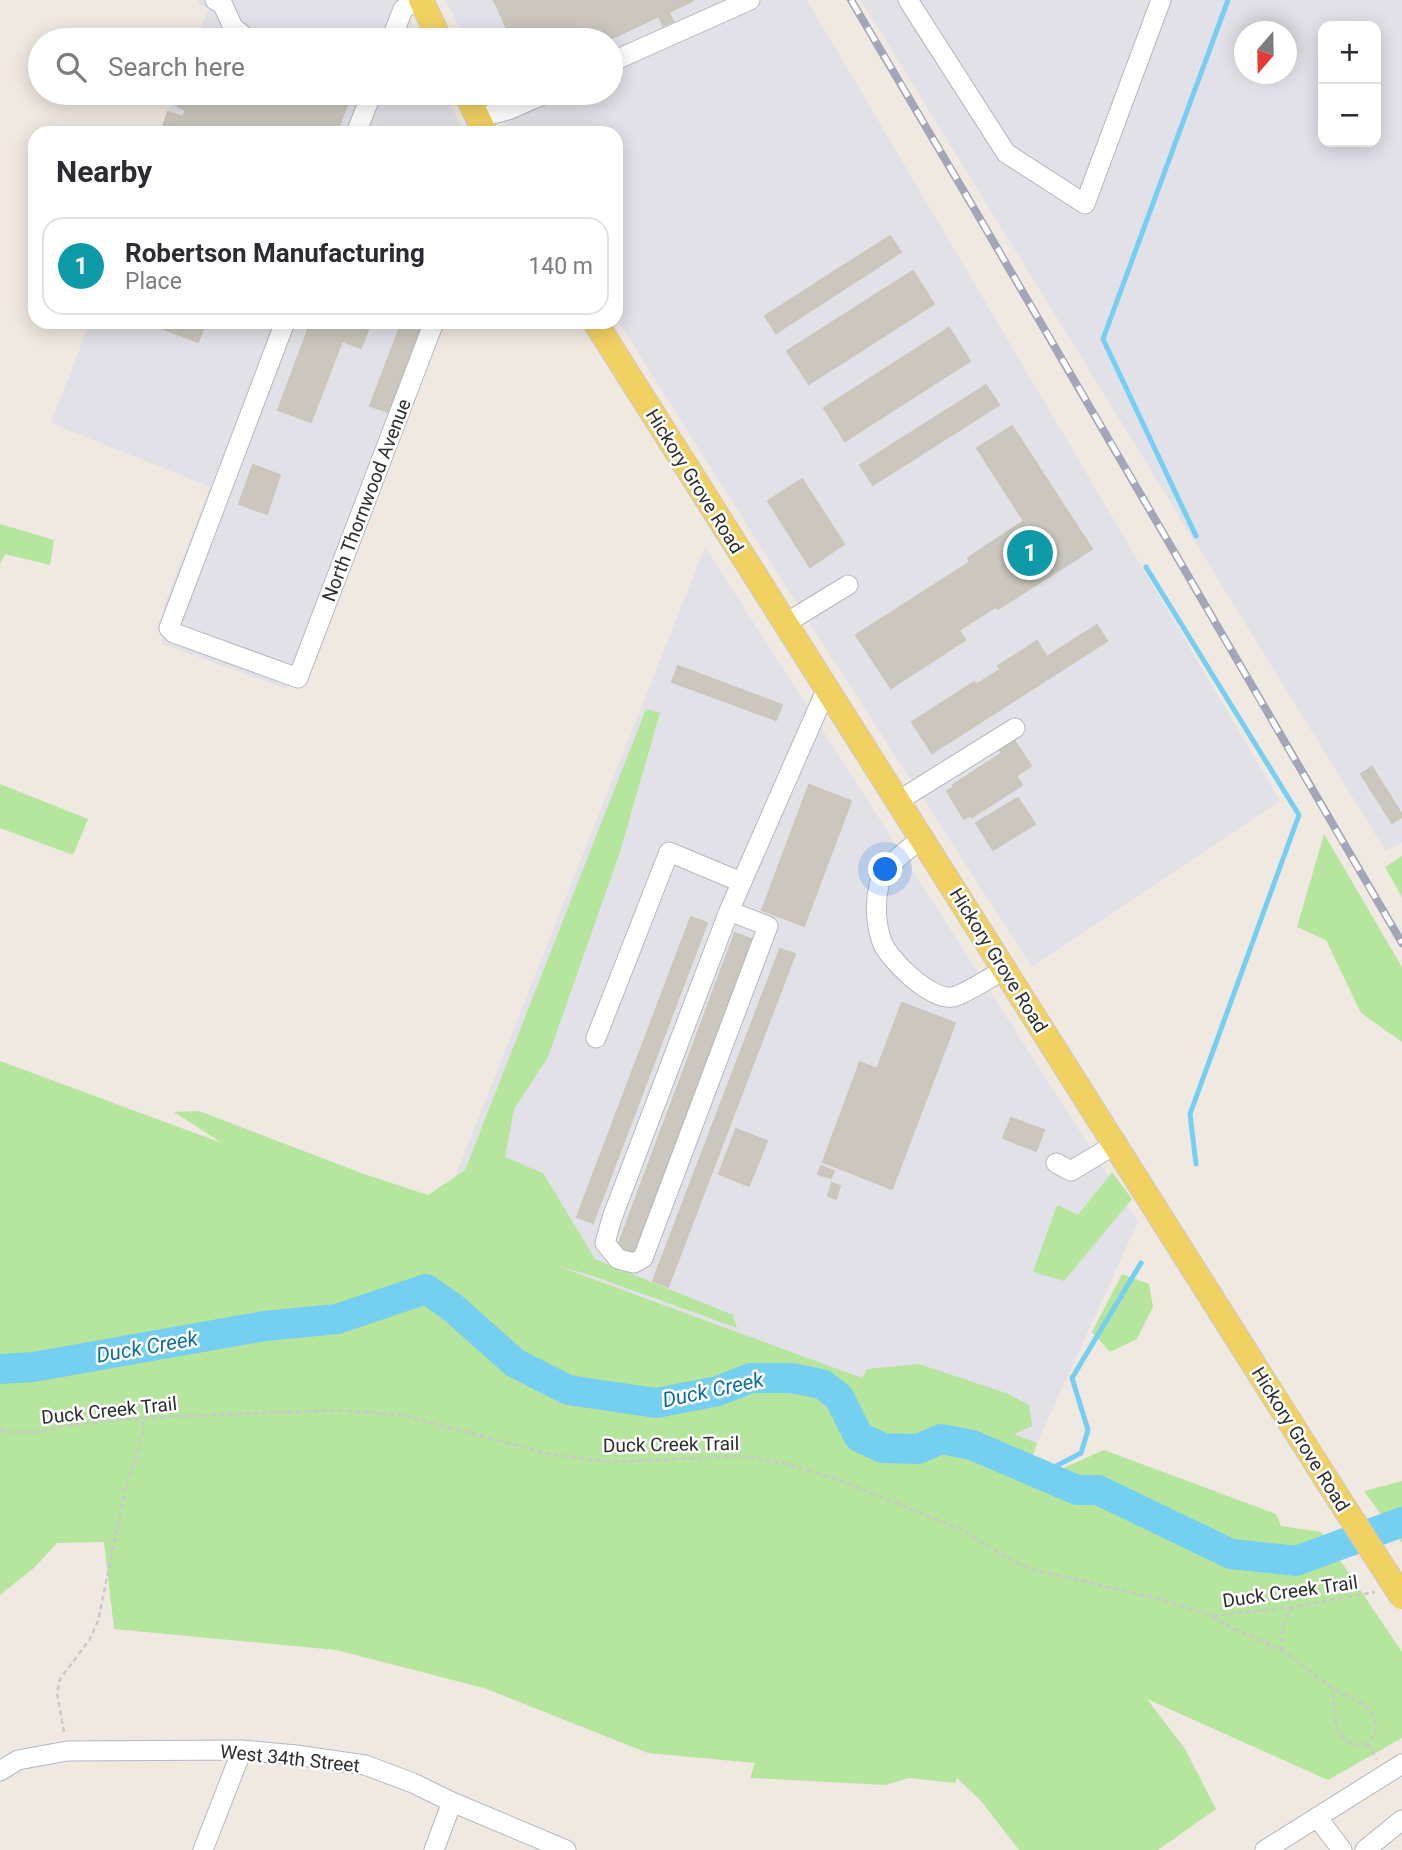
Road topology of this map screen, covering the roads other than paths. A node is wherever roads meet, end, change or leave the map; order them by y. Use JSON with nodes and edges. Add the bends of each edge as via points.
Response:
{"nodes":[{"id":1,"x":215,"y":0,"type":"edge"},
{"id":2,"x":419,"y":0,"type":"edge"},
{"id":3,"x":750,"y":0,"type":"edge"},
{"id":4,"x":908,"y":0,"type":"edge"},
{"id":5,"x":1161,"y":0,"type":"edge"},
{"id":6,"x":234,"y":28,"type":"edge"},
{"id":7,"x":396,"y":28,"type":"edge"},
{"id":8,"x":434,"y":28,"type":"edge"},
{"id":9,"x":623,"y":57,"type":"edge"},
{"id":10,"x":365,"y":105,"type":"edge"},
{"id":11,"x":472,"y":105,"type":"edge"},
{"id":12,"x":519,"y":105,"type":"edge"},
{"id":13,"x":358,"y":126,"type":"edge"},
{"id":14,"x":482,"y":126,"type":"edge"},
{"id":15,"x":282,"y":329,"type":"edge"},
{"id":16,"x":431,"y":329,"type":"edge"},
{"id":17,"x":599,"y":329,"type":"edge"},
{"id":18,"x":848,"y":585,"type":"dead end"},
{"id":19,"x":786,"y":623,"type":"junction"},
{"id":20,"x":827,"y":688,"type":"junction"},
{"id":21,"x":1015,"y":728,"type":"dead end"},
{"id":22,"x":898,"y":801,"type":"junction"},
{"id":23,"x":922,"y":838,"type":"junction"},
{"id":24,"x":741,"y":882,"type":"junction"},
{"id":25,"x":729,"y":911,"type":"junction"},
{"id":26,"x":1005,"y":970,"type":"junction"},
{"id":27,"x":596,"y":1038,"type":"dead end"},
{"id":28,"x":1116,"y":1144,"type":"junction"},
{"id":29,"x":1056,"y":1163,"type":"dead end"},
{"id":30,"x":1402,"y":1598,"type":"edge"},
{"id":31,"x":242,"y":1750,"type":"junction"},
{"id":32,"x":1402,"y":1764,"type":"edge"},
{"id":33,"x":2,"y":1774,"type":"edge"},
{"id":34,"x":452,"y":1802,"type":"junction"},
{"id":35,"x":1317,"y":1817,"type":"junction"},
{"id":36,"x":1402,"y":1820,"type":"edge"},
{"id":37,"x":203,"y":1850,"type":"edge"},
{"id":38,"x":435,"y":1850,"type":"edge"},
{"id":39,"x":566,"y":1850,"type":"edge"},
{"id":40,"x":1265,"y":1850,"type":"edge"},
{"id":41,"x":1342,"y":1850,"type":"edge"},
{"id":42,"x":1365,"y":1850,"type":"edge"}],
"edges":[{"from":1,"to":6,"type":"street","via":[[222,3]]},
{"from":2,"to":7,"type":"street","via":[[403,9]]},
{"from":2,"to":8,"type":"main road"},
{"from":3,"to":9,"type":"street"},
{"from":4,"to":5,"type":"street","via":[[1006,153],[1085,204]]},
{"from":10,"to":13,"type":"street"},
{"from":11,"to":14,"type":"main road"},
{"from":12,"to":14,"type":"street"},
{"from":15,"to":16,"type":"street","name":"North Thornwood Avenue","via":[[169,628],[298,678]]},
{"from":17,"to":19,"type":"main road","name":"Hickory Grove Road"},
{"from":18,"to":19,"type":"street"},
{"from":19,"to":20,"type":"main road","name":"Hickory Grove Road"},
{"from":20,"to":22,"type":"main road","name":"Hickory Grove Road"},
{"from":20,"to":24,"type":"street"},
{"from":21,"to":22,"type":"street"},
{"from":22,"to":23,"type":"main road","name":"Hickory Grove Road"},
{"from":23,"to":26,"type":"main road","name":"Hickory Grove Road"},
{"from":23,"to":26,"type":"street","via":[[891,864],[880,883],[881,941],[906,973],[938,995],[952,997]]},
{"from":24,"to":25,"type":"street"},
{"from":24,"to":27,"type":"street","via":[[669,852]]},
{"from":25,"to":25,"type":"street","via":[[612,1218],[605,1242],[618,1259],[634,1263],[643,1258],[768,926]]},
{"from":26,"to":28,"type":"main road","name":"Hickory Grove Road"},
{"from":28,"to":29,"type":"street","via":[[1071,1171]]},
{"from":28,"to":30,"type":"main road","name":"Hickory Grove Road","bridge":true},
{"from":31,"to":33,"type":"street","name":"West 34th Street","via":[[67,1751],[18,1760]]},
{"from":31,"to":34,"type":"street","name":"West 34th Street","via":[[365,1765]]},
{"from":31,"to":37,"type":"street"},
{"from":32,"to":35,"type":"street"},
{"from":34,"to":38,"type":"street"},
{"from":34,"to":39,"type":"street","name":"West 34th Street"},
{"from":35,"to":40,"type":"street"},
{"from":35,"to":41,"type":"street"},
{"from":36,"to":42,"type":"street"}]}
